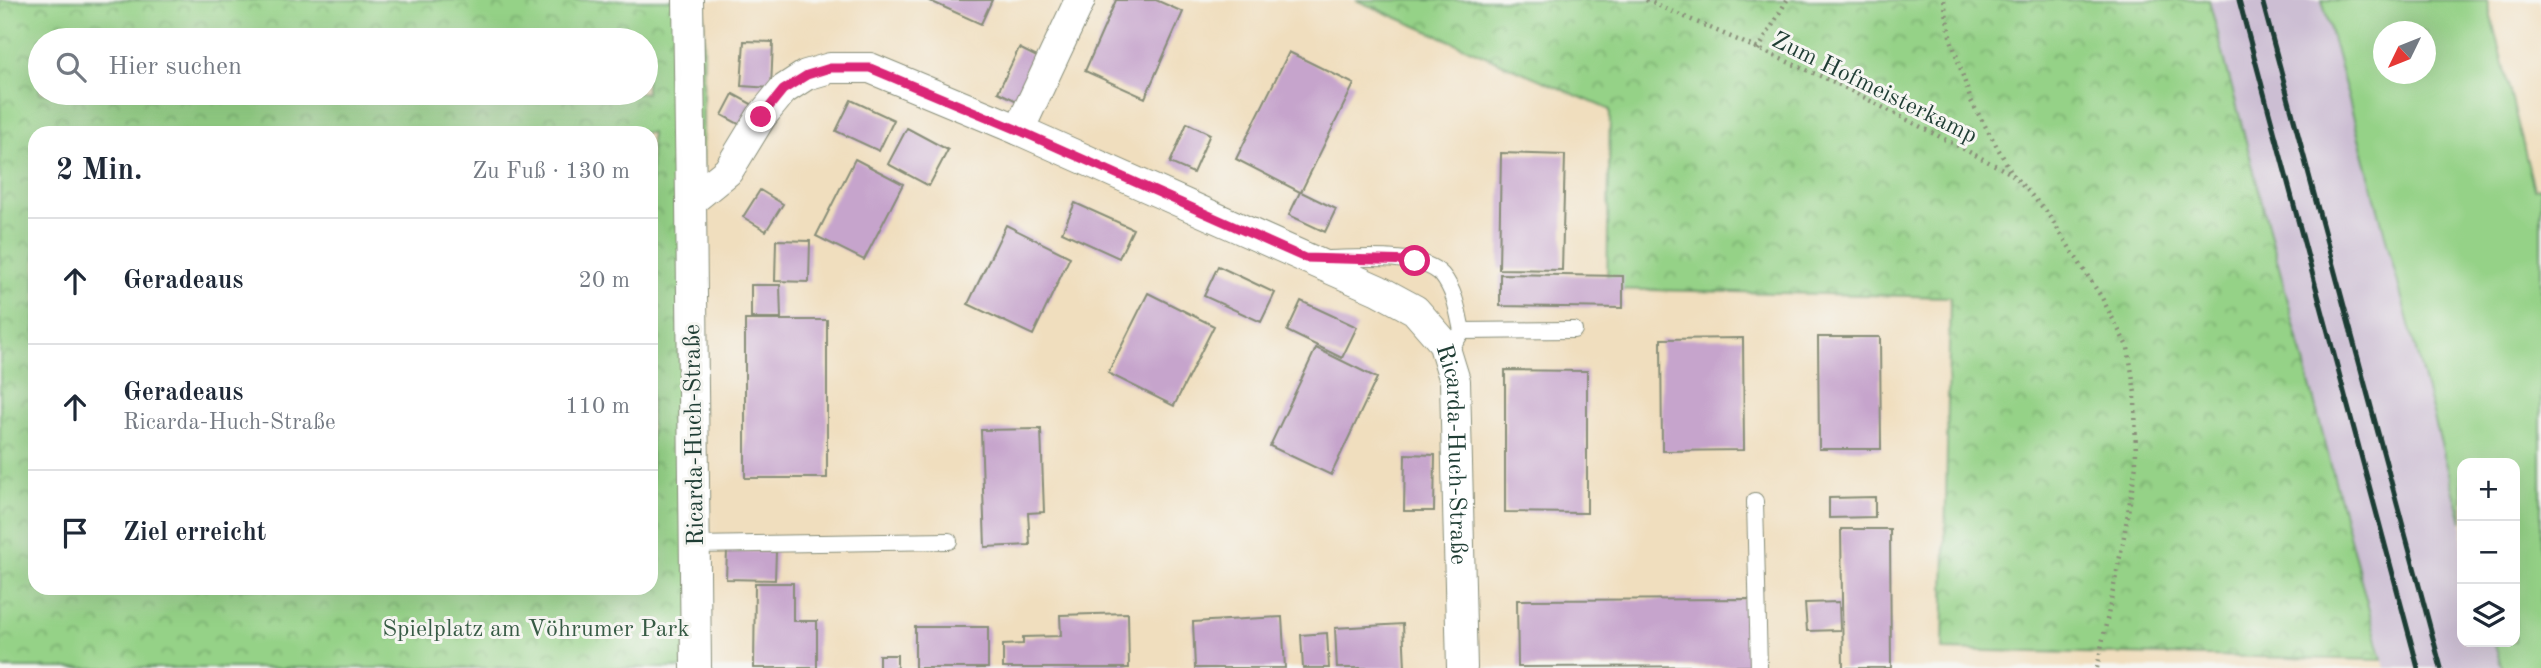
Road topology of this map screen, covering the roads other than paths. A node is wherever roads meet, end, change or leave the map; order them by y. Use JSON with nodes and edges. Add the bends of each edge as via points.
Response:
{"nodes":[{"id":1,"x":688,"y":0,"type":"edge"},
{"id":2,"x":1080,"y":0,"type":"edge"},
{"id":3,"x":1018,"y":130,"type":"junction"},
{"id":4,"x":691,"y":201,"type":"junction"},
{"id":5,"x":1305,"y":258,"type":"junction"},
{"id":6,"x":1574,"y":330,"type":"dead end"},
{"id":7,"x":1454,"y":343,"type":"junction"},
{"id":8,"x":1755,"y":500,"type":"dead end"},
{"id":9,"x":949,"y":541,"type":"dead end"},
{"id":10,"x":694,"y":545,"type":"junction"},
{"id":11,"x":696,"y":668,"type":"edge"},
{"id":12,"x":1462,"y":668,"type":"edge"},
{"id":13,"x":1759,"y":668,"type":"edge"}],
"edges":[{"from":1,"to":4,"type":"street","name":"Ricarda-Huch-Straße"},
{"from":2,"to":3,"type":"street"},
{"from":3,"to":4,"type":"street","name":"Ricarda-Huch-Straße","via":[[870,68],[830,68],[783,90],[728,171]]},
{"from":3,"to":5,"type":"street","name":"Ricarda-Huch-Straße"},
{"from":4,"to":10,"type":"street","name":"Ricarda-Huch-Straße"},
{"from":5,"to":7,"type":"street","name":"Ricarda-Huch-Straße","via":[[1415,310],[1443,342]]},
{"from":5,"to":7,"type":"lane","via":[[1415,261],[1441,274],[1457,304]]},
{"from":6,"to":7,"type":"lane"},
{"from":7,"to":12,"type":"street","name":"Ricarda-Huch-Straße"},
{"from":8,"to":13,"type":"lane"},
{"from":9,"to":10,"type":"lane"},
{"from":10,"to":11,"type":"street","name":"Ricarda-Huch-Straße"}]}
